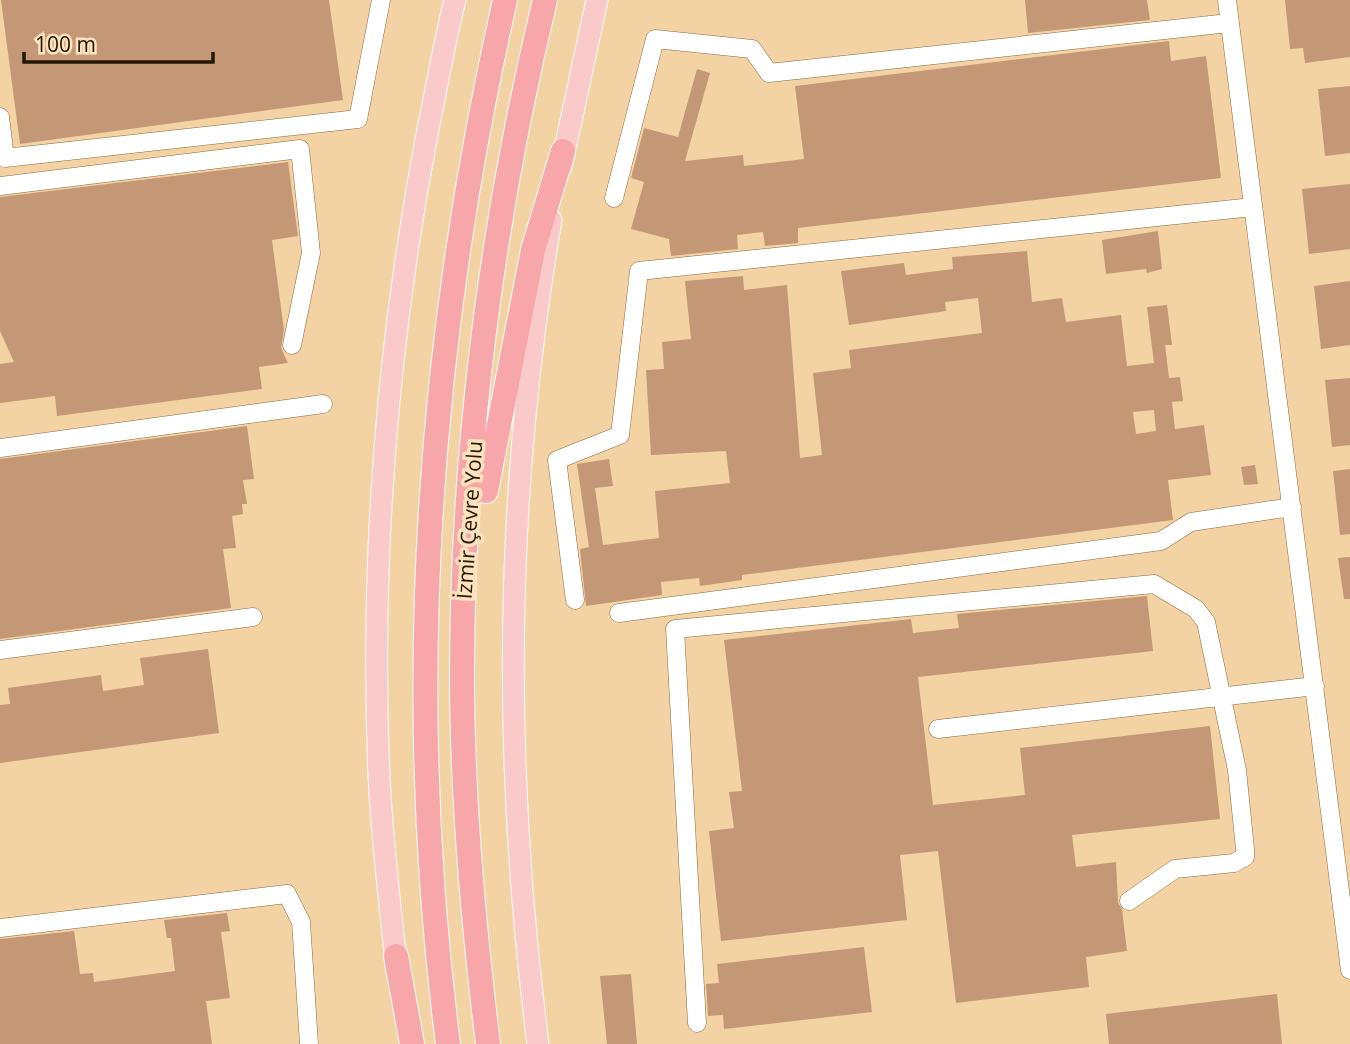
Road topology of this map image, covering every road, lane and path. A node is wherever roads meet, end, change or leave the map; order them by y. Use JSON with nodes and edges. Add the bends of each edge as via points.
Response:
{"nodes":[{"id":1,"x":381,"y":0,"type":"edge"},
{"id":2,"x":455,"y":0,"type":"edge"},
{"id":3,"x":505,"y":0,"type":"edge"},
{"id":4,"x":545,"y":0,"type":"edge"},
{"id":5,"x":597,"y":0,"type":"edge"},
{"id":6,"x":1227,"y":0,"type":"edge"},
{"id":7,"x":1229,"y":23,"type":"junction"},
{"id":8,"x":0,"y":117,"type":"edge"},
{"id":9,"x":563,"y":151,"type":"junction"},
{"id":10,"x":0,"y":186,"type":"edge"},
{"id":11,"x":614,"y":198,"type":"dead end"},
{"id":12,"x":1253,"y":207,"type":"junction"},
{"id":13,"x":292,"y":345,"type":"dead end"},
{"id":14,"x":323,"y":404,"type":"dead end"},
{"id":15,"x":0,"y":448,"type":"edge"},
{"id":16,"x":1292,"y":507,"type":"junction"},
{"id":17,"x":575,"y":600,"type":"dead end"},
{"id":18,"x":619,"y":612,"type":"dead end"},
{"id":19,"x":254,"y":617,"type":"dead end"},
{"id":20,"x":0,"y":650,"type":"edge"},
{"id":21,"x":462,"y":675,"type":"junction"},
{"id":22,"x":1315,"y":686,"type":"junction"},
{"id":23,"x":1222,"y":697,"type":"junction"},
{"id":24,"x":938,"y":729,"type":"dead end"},
{"id":25,"x":1343,"y":850,"type":"edge"},
{"id":26,"x":1129,"y":901,"type":"dead end"},
{"id":27,"x":0,"y":928,"type":"edge"},
{"id":28,"x":396,"y":956,"type":"junction"},
{"id":29,"x":1350,"y":970,"type":"edge"},
{"id":30,"x":696,"y":1023,"type":"dead end"},
{"id":31,"x":309,"y":1044,"type":"edge"},
{"id":32,"x":405,"y":1044,"type":"edge"},
{"id":33,"x":412,"y":1044,"type":"edge"},
{"id":34,"x":448,"y":1044,"type":"edge"},
{"id":35,"x":488,"y":1044,"type":"edge"},
{"id":36,"x":538,"y":1044,"type":"edge"}],
"edges":[{"from":1,"to":8,"type":"street","via":[[358,119],[5,158]]},
{"from":2,"to":28,"type":"main road","via":[[408,243],[391,369],[383,478],[379,777]]},
{"from":3,"to":34,"type":"highway","name":"İzmir Çevre Yolu","via":[[456,248],[428,515],[428,828]]},
{"from":4,"to":21,"type":"highway","name":"İzmir Çevre Yolu","via":[[516,126],[495,256],[474,443]]},
{"from":5,"to":9,"type":"main road"},
{"from":6,"to":7,"type":"street"},
{"from":7,"to":11,"type":"street","via":[[769,73],[752,49],[655,39]]},
{"from":7,"to":12,"type":"street"},
{"from":9,"to":21,"type":"highway","via":[[533,250],[490,456]]},
{"from":9,"to":36,"type":"main road","via":[[526,415],[516,562],[516,802]]},
{"from":10,"to":13,"type":"street","via":[[300,149],[311,253]]},
{"from":12,"to":16,"type":"street"},
{"from":12,"to":17,"type":"street","via":[[639,271],[621,435],[557,460]]},
{"from":14,"to":15,"type":"street"},
{"from":16,"to":18,"type":"street","via":[[1191,522],[1161,541]]},
{"from":16,"to":22,"type":"street"},
{"from":19,"to":20,"type":"street"},
{"from":21,"to":35,"type":"highway","name":"İzmir Çevre Yolu","via":[[471,890]]},
{"from":22,"to":23,"type":"street"},
{"from":22,"to":25,"type":"street"},
{"from":23,"to":24,"type":"street"},
{"from":23,"to":26,"type":"street","via":[[1237,771],[1245,857],[1234,863],[1175,869]]},
{"from":23,"to":30,"type":"street","via":[[1206,622],[1196,609],[1154,584],[675,629]]},
{"from":25,"to":29,"type":"street"},
{"from":27,"to":31,"type":"street","via":[[287,894],[301,922]]},
{"from":28,"to":32,"type":"main road"},
{"from":28,"to":33,"type":"highway"}]}
